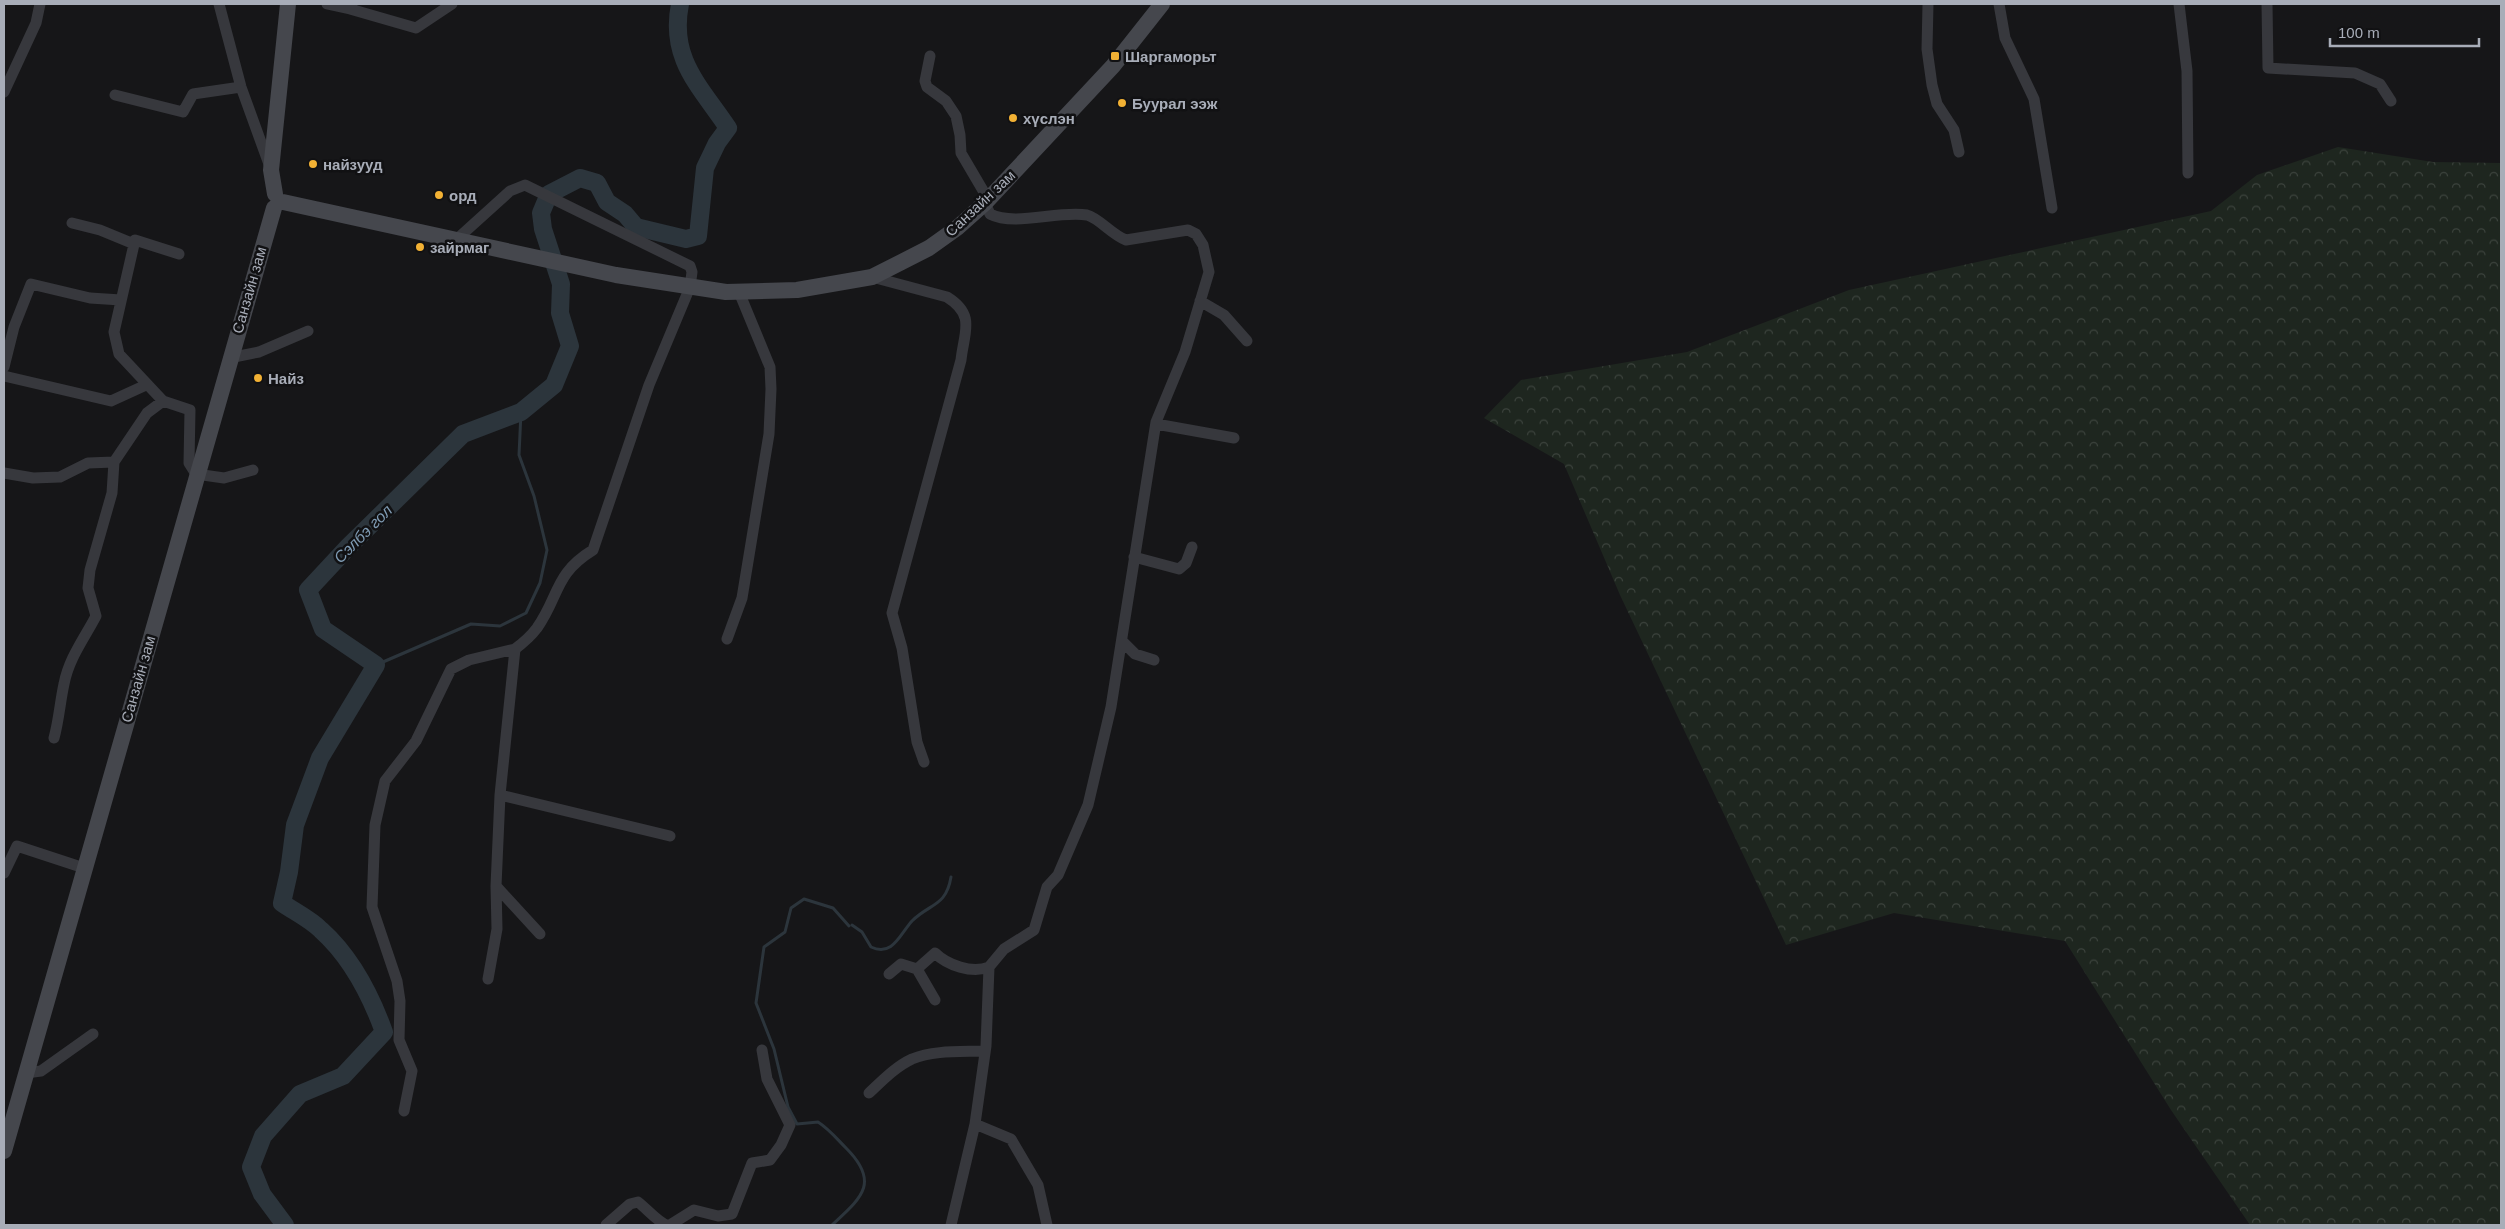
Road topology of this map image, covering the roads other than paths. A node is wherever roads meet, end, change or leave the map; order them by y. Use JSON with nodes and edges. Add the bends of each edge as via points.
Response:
{"nodes":[{"id":1,"x":40,"y":4,"type":"edge"},
{"id":2,"x":219,"y":4,"type":"edge"},
{"id":3,"x":288,"y":4,"type":"edge"},
{"id":4,"x":327,"y":4,"type":"edge"},
{"id":5,"x":452,"y":4,"type":"edge"},
{"id":6,"x":1162,"y":4,"type":"edge"},
{"id":7,"x":1928,"y":4,"type":"edge"},
{"id":8,"x":1999,"y":4,"type":"edge"},
{"id":9,"x":2179,"y":4,"type":"edge"},
{"id":10,"x":2267,"y":4,"type":"edge"},
{"id":11,"x":351,"y":6,"type":"edge"},
{"id":12,"x":930,"y":56,"type":"dead end"},
{"id":13,"x":5,"y":86,"type":"edge"},
{"id":14,"x":241,"y":87,"type":"junction"},
{"id":15,"x":115,"y":95,"type":"dead end"},
{"id":16,"x":2391,"y":101,"type":"dead end"},
{"id":17,"x":1958,"y":152,"type":"dead end"},
{"id":18,"x":271,"y":170,"type":"junction"},
{"id":19,"x":2188,"y":173,"type":"dead end"},
{"id":20,"x":277,"y":201,"type":"junction"},
{"id":21,"x":986,"y":201,"type":"junction"},
{"id":22,"x":2052,"y":208,"type":"dead end"},
{"id":23,"x":72,"y":223,"type":"dead end"},
{"id":24,"x":457,"y":239,"type":"junction"},
{"id":25,"x":134,"y":244,"type":"junction"},
{"id":26,"x":179,"y":254,"type":"dead end"},
{"id":27,"x":872,"y":277,"type":"junction"},
{"id":28,"x":690,"y":286,"type":"junction"},
{"id":29,"x":738,"y":292,"type":"junction"},
{"id":30,"x":121,"y":300,"type":"junction"},
{"id":31,"x":1200,"y":301,"type":"junction"},
{"id":32,"x":308,"y":331,"type":"dead end"},
{"id":33,"x":1247,"y":341,"type":"dead end"},
{"id":34,"x":230,"y":358,"type":"junction"},
{"id":35,"x":4,"y":367,"type":"edge"},
{"id":36,"x":4,"y":376,"type":"edge"},
{"id":37,"x":146,"y":384,"type":"junction"},
{"id":38,"x":163,"y":401,"type":"junction"},
{"id":39,"x":1156,"y":424,"type":"junction"},
{"id":40,"x":1234,"y":438,"type":"dead end"},
{"id":41,"x":114,"y":462,"type":"junction"},
{"id":42,"x":253,"y":470,"type":"dead end"},
{"id":43,"x":4,"y":473,"type":"edge"},
{"id":44,"x":196,"y":474,"type":"junction"},
{"id":45,"x":1192,"y":546,"type":"dead end"},
{"id":46,"x":1134,"y":557,"type":"junction"},
{"id":47,"x":727,"y":639,"type":"dead end"},
{"id":48,"x":1122,"y":641,"type":"junction"},
{"id":49,"x":515,"y":649,"type":"junction"},
{"id":50,"x":1154,"y":660,"type":"dead end"},
{"id":51,"x":54,"y":738,"type":"dead end"},
{"id":52,"x":924,"y":762,"type":"dead end"},
{"id":53,"x":500,"y":794,"type":"junction"},
{"id":54,"x":670,"y":836,"type":"dead end"},
{"id":55,"x":84,"y":868,"type":"junction"},
{"id":56,"x":4,"y":873,"type":"edge"},
{"id":57,"x":496,"y":886,"type":"junction"},
{"id":58,"x":540,"y":934,"type":"dead end"},
{"id":59,"x":989,"y":967,"type":"junction"},
{"id":60,"x":917,"y":969,"type":"junction"},
{"id":61,"x":888,"y":974,"type":"dead end"},
{"id":62,"x":488,"y":979,"type":"dead end"},
{"id":63,"x":935,"y":1000,"type":"dead end"},
{"id":64,"x":93,"y":1034,"type":"dead end"},
{"id":65,"x":762,"y":1050,"type":"dead end"},
{"id":66,"x":985,"y":1051,"type":"junction"},
{"id":67,"x":26,"y":1073,"type":"junction"},
{"id":68,"x":869,"y":1093,"type":"dead end"},
{"id":69,"x":404,"y":1111,"type":"dead end"},
{"id":70,"x":975,"y":1124,"type":"junction"},
{"id":71,"x":4,"y":1151,"type":"edge"},
{"id":72,"x":606,"y":1225,"type":"edge"},
{"id":73,"x":668,"y":1225,"type":"edge"},
{"id":74,"x":951,"y":1225,"type":"edge"},
{"id":75,"x":1047,"y":1225,"type":"edge"}],
"edges":[{"from":1,"to":13,"type":"street","via":[[36,23]]},
{"from":2,"to":14,"type":"street"},
{"from":3,"to":18,"type":"main road"},
{"from":4,"to":11,"type":"street"},
{"from":5,"to":11,"type":"street","via":[[416,28]]},
{"from":6,"to":21,"type":"main road","name":"Санзайн зам","via":[[1113,66]]},
{"from":7,"to":17,"type":"street","via":[[1932,85],[1936,104],[1954,130]]},
{"from":8,"to":22,"type":"street","via":[[2005,38],[2034,99]]},
{"from":9,"to":19,"type":"street","via":[[2186,70]]},
{"from":10,"to":16,"type":"street","via":[[2268,68],[2356,73],[2380,84]]},
{"from":12,"to":21,"type":"street","via":[[925,81],[927,87],[946,101],[956,116],[961,153]]},
{"from":14,"to":15,"type":"street","via":[[195,93],[183,112]]},
{"from":14,"to":18,"type":"street"},
{"from":18,"to":20,"type":"main road"},
{"from":20,"to":24,"type":"main road"},
{"from":20,"to":34,"type":"main road","name":"Санзайн зам"},
{"from":21,"to":27,"type":"main road","name":"Санзайн зам","via":[[957,228],[928,248]]},
{"from":21,"to":31,"type":"street","via":[[990,214],[1004,219],[1090,216],[1126,240],[1188,230],[1196,234],[1203,245],[1209,272]]},
{"from":23,"to":25,"type":"street"},
{"from":24,"to":28,"type":"main road","name":"Санзайн зам","via":[[616,275]]},
{"from":24,"to":28,"type":"street","via":[[510,191],[525,185],[684,262],[692,272]]},
{"from":25,"to":26,"type":"street","via":[[135,240]]},
{"from":25,"to":30,"type":"street"},
{"from":27,"to":29,"type":"main road","name":"Санзайн зам","via":[[797,290]]},
{"from":27,"to":52,"type":"street","via":[[947,297],[957,303],[968,323],[961,360],[892,613],[902,648],[917,742]]},
{"from":28,"to":29,"type":"main road","name":"Санзайн зам"},
{"from":28,"to":49,"type":"street","via":[[649,385],[593,550],[575,561],[561,580],[538,627]]},
{"from":29,"to":47,"type":"street","via":[[770,367],[771,389],[769,434],[742,598]]},
{"from":30,"to":35,"type":"street","via":[[90,298],[31,284],[14,327]]},
{"from":30,"to":37,"type":"street","via":[[114,332],[120,354]]},
{"from":31,"to":33,"type":"street","via":[[1224,316]]},
{"from":31,"to":39,"type":"street","via":[[1185,352]]},
{"from":32,"to":34,"type":"street","via":[[259,352]]},
{"from":34,"to":44,"type":"main road","name":"Санзайн зам"},
{"from":36,"to":37,"type":"street","via":[[111,401]]},
{"from":37,"to":38,"type":"street"},
{"from":38,"to":41,"type":"street","via":[[147,413]]},
{"from":38,"to":44,"type":"street","via":[[190,410],[189,463]]},
{"from":39,"to":40,"type":"street"},
{"from":39,"to":46,"type":"street"},
{"from":41,"to":43,"type":"street","via":[[88,463],[60,477],[33,478]]},
{"from":41,"to":51,"type":"street","via":[[112,493],[90,570],[88,588],[96,616],[75,650],[64,683]]},
{"from":42,"to":44,"type":"street","via":[[224,478]]},
{"from":44,"to":55,"type":"main road","name":"Санзайн зам"},
{"from":45,"to":46,"type":"street","via":[[1186,563],[1179,569]]},
{"from":46,"to":48,"type":"street"},
{"from":48,"to":50,"type":"street","via":[[1138,656]]},
{"from":48,"to":59,"type":"street","via":[[1111,707],[1088,805],[1058,875],[1047,887],[1034,930],[1004,949]]},
{"from":49,"to":53,"type":"street"},
{"from":49,"to":69,"type":"street","via":[[469,660],[451,669],[416,740],[385,781],[375,825],[372,907],[397,981],[399,1040],[412,1071]]},
{"from":53,"to":54,"type":"street"},
{"from":53,"to":57,"type":"street"},
{"from":55,"to":56,"type":"street","via":[[17,846]]},
{"from":55,"to":67,"type":"main road","name":"Санзайн зам"},
{"from":57,"to":58,"type":"street"},
{"from":57,"to":62,"type":"street","via":[[497,929]]},
{"from":59,"to":60,"type":"street","via":[[980,971],[945,963],[935,952]]},
{"from":59,"to":66,"type":"street"},
{"from":60,"to":61,"type":"street","via":[[901,964]]},
{"from":60,"to":63,"type":"street"},
{"from":64,"to":67,"type":"street","via":[[41,1070]]},
{"from":65,"to":73,"type":"street","via":[[766,1079],[790,1125],[781,1145],[770,1160],[752,1163],[732,1214],[718,1216],[694,1210]]},
{"from":66,"to":68,"type":"street","via":[[932,1053],[912,1059],[899,1066]]},
{"from":66,"to":70,"type":"street"},
{"from":67,"to":71,"type":"main road","name":"Санзайн зам"},
{"from":70,"to":74,"type":"street"},
{"from":70,"to":75,"type":"street","via":[[1011,1139],[1038,1185]]},
{"from":72,"to":73,"type":"street","via":[[630,1204],[638,1202],[659,1222]]}]}
